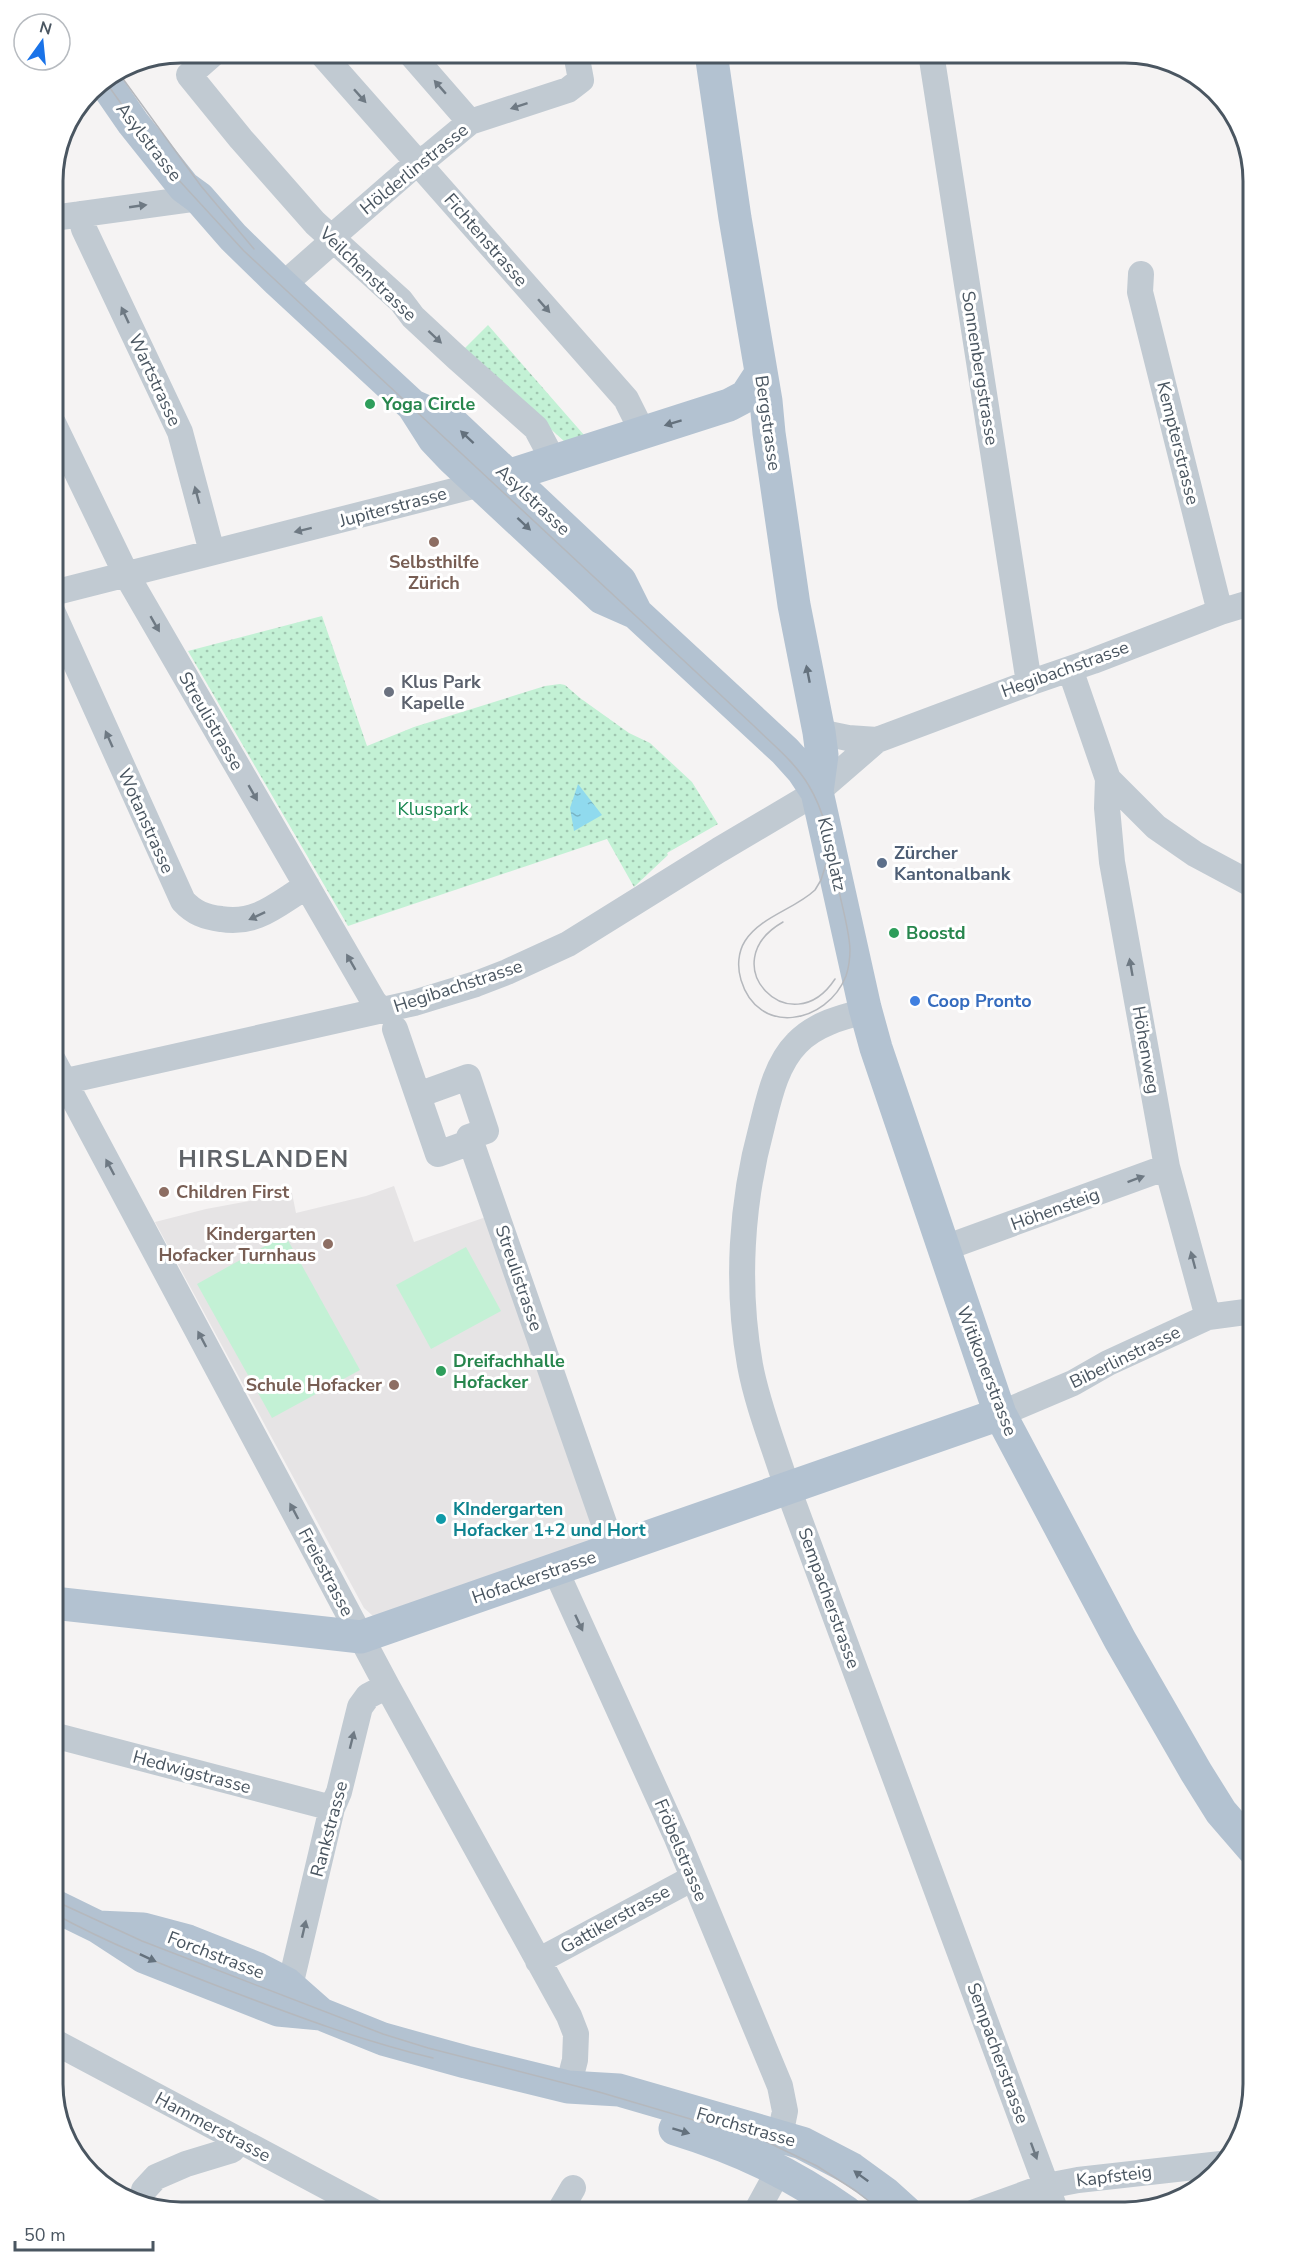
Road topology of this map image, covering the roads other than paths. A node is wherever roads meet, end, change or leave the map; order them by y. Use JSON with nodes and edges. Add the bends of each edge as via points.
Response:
{"nodes":[{"id":1,"x":202,"y":63,"type":"edge"},
{"id":2,"x":331,"y":63,"type":"edge"},
{"id":3,"x":419,"y":63,"type":"edge"},
{"id":4,"x":578,"y":63,"type":"edge"},
{"id":5,"x":712,"y":63,"type":"edge"},
{"id":6,"x":933,"y":63,"type":"edge"},
{"id":7,"x":121,"y":80,"type":"edge"},
{"id":8,"x":109,"y":88,"type":"edge"},
{"id":9,"x":470,"y":122,"type":"junction"},
{"id":10,"x":418,"y":162,"type":"junction"},
{"id":11,"x":199,"y":198,"type":"junction"},
{"id":12,"x":80,"y":214,"type":"junction"},
{"id":13,"x":63,"y":217,"type":"edge"},
{"id":14,"x":333,"y":238,"type":"junction"},
{"id":15,"x":1141,"y":274,"type":"dead end"},
{"id":16,"x":284,"y":285,"type":"junction"},
{"id":17,"x":761,"y":373,"type":"junction"},
{"id":18,"x":729,"y":405,"type":"junction"},
{"id":19,"x":643,"y":433,"type":"junction"},
{"id":20,"x":769,"y":433,"type":"junction"},
{"id":21,"x":63,"y":444,"type":"edge"},
{"id":22,"x":554,"y":462,"type":"junction"},
{"id":23,"x":495,"y":480,"type":"junction"},
{"id":24,"x":212,"y":552,"type":"junction"},
{"id":25,"x":126,"y":574,"type":"junction"},
{"id":26,"x":63,"y":590,"type":"edge"},
{"id":27,"x":1243,"y":605,"type":"edge"},
{"id":28,"x":1220,"y":612,"type":"junction"},
{"id":29,"x":63,"y":635,"type":"edge"},
{"id":30,"x":1070,"y":669,"type":"junction"},
{"id":31,"x":1029,"y":683,"type":"junction"},
{"id":32,"x":819,"y":732,"type":"junction"},
{"id":33,"x":877,"y":740,"type":"junction"},
{"id":34,"x":1108,"y":779,"type":"junction"},
{"id":35,"x":817,"y":792,"type":"junction"},
{"id":36,"x":1243,"y":879,"type":"edge"},
{"id":37,"x":307,"y":886,"type":"junction"},
{"id":38,"x":845,"y":917,"type":"joint"},
{"id":39,"x":866,"y":1011,"type":"junction"},
{"id":40,"x":388,"y":1020,"type":"junction"},
{"id":41,"x":63,"y":1074,"type":"edge"},
{"id":42,"x":63,"y":1086,"type":"edge"},
{"id":43,"x":418,"y":1095,"type":"junction"},
{"id":44,"x":471,"y":1142,"type":"junction"},
{"id":45,"x":1167,"y":1167,"type":"junction"},
{"id":46,"x":942,"y":1249,"type":"junction"},
{"id":47,"x":1243,"y":1312,"type":"edge"},
{"id":48,"x":1208,"y":1317,"type":"junction"},
{"id":49,"x":1000,"y":1414,"type":"junction"},
{"id":50,"x":788,"y":1489,"type":"junction"},
{"id":51,"x":614,"y":1549,"type":"junction"},
{"id":52,"x":555,"y":1569,"type":"junction"},
{"id":53,"x":63,"y":1604,"type":"edge"},
{"id":54,"x":361,"y":1637,"type":"junction"},
{"id":55,"x":387,"y":1686,"type":"junction"},
{"id":56,"x":63,"y":1738,"type":"edge"},
{"id":57,"x":332,"y":1808,"type":"junction"},
{"id":58,"x":1243,"y":1837,"type":"edge"},
{"id":59,"x":693,"y":1878,"type":"junction"},
{"id":60,"x":63,"y":1910,"type":"edge"},
{"id":61,"x":98,"y":1927,"type":"junction"},
{"id":62,"x":538,"y":1961,"type":"junction"},
{"id":63,"x":290,"y":1986,"type":"junction"},
{"id":64,"x":321,"y":2014,"type":"junction"},
{"id":65,"x":63,"y":2047,"type":"edge"},
{"id":66,"x":568,"y":2087,"type":"junction"},
{"id":67,"x":780,"y":2136,"type":"junction"},
{"id":68,"x":238,"y":2141,"type":"junction"},
{"id":69,"x":1211,"y":2165,"type":"edge"},
{"id":70,"x":778,"y":2170,"type":"junction"},
{"id":71,"x":1047,"y":2186,"type":"junction"},
{"id":72,"x":573,"y":2188,"type":"dead end"},
{"id":73,"x":144,"y":2190,"type":"dead end"},
{"id":74,"x":355,"y":2202,"type":"edge"},
{"id":75,"x":565,"y":2202,"type":"edge"},
{"id":76,"x":761,"y":2202,"type":"edge"},
{"id":77,"x":830,"y":2202,"type":"edge"},
{"id":78,"x":895,"y":2202,"type":"edge"},
{"id":79,"x":1003,"y":2202,"type":"edge"},
{"id":80,"x":1053,"y":2202,"type":"edge"}],
"edges":[{"from":1,"to":14,"type":"street","name":"Veilchenstrasse","via":[[189,75],[300,207]]},
{"from":2,"to":10,"type":"street","name":"Fichtenstrasse","one_way":true},
{"from":9,"to":3,"type":"street","one_way":true},
{"from":4,"to":9,"type":"street","name":"Hölderlinstrasse","one_way":true,"via":[[581,80],[568,90]]},
{"from":5,"to":17,"type":"main road","name":"Bergstrasse"},
{"from":6,"to":31,"type":"street","name":"Sonnenbergstrasse"},
{"from":7,"to":11,"type":"main road","name":"Asylstrasse","via":[[193,182]]},
{"from":8,"to":11,"type":"main road","name":"Asylstrasse","via":[[166,166]]},
{"from":9,"to":10,"type":"street","name":"Hölderlinstrasse"},
{"from":10,"to":14,"type":"street","name":"Hölderlinstrasse"},
{"from":10,"to":19,"type":"street","name":"Fichtenstrasse","one_way":true,"via":[[626,399]]},
{"from":12,"to":11,"type":"street","one_way":true},
{"from":11,"to":16,"type":"main road","name":"Asylstrasse"},
{"from":12,"to":13,"type":"street"},
{"from":24,"to":12,"type":"street","name":"Wartstrasse","one_way":true,"via":[[180,432]]},
{"from":14,"to":16,"type":"street","name":"Hölderlinstrasse"},
{"from":14,"to":22,"type":"street","name":"Veilchenstrasse","one_way":true,"via":[[430,333],[536,428]]},
{"from":15,"to":28,"type":"street","name":"Kempterstrasse","via":[[1140,292]]},
{"from":16,"to":23,"type":"main road","name":"Asylstrasse","via":[[413,406],[452,423]]},
{"from":17,"to":18,"type":"main road","name":"Jupiterstrasse","via":[[746,396]]},
{"from":17,"to":20,"type":"main road","name":"Bergstrasse"},
{"from":18,"to":19,"type":"main road","name":"Jupiterstrasse","one_way":true},
{"from":18,"to":20,"type":"main road"},
{"from":19,"to":22,"type":"main road","name":"Jupiterstrasse"},
{"from":32,"to":20,"type":"main road","name":"Bergstrasse","one_way":true},
{"from":21,"to":25,"type":"street","name":"Streulistrasse"},
{"from":22,"to":23,"type":"main road","name":"Jupiterstrasse"},
{"from":23,"to":24,"type":"street","name":"Jupiterstrasse","one_way":true},
{"from":23,"to":35,"type":"main road","name":"Asylstrasse","via":[[620,581],[636,613],[780,746]]},
{"from":24,"to":25,"type":"street","name":"Jupiterstrasse"},
{"from":25,"to":26,"type":"street","name":"Jupiterstrasse"},
{"from":25,"to":37,"type":"street","name":"Streulistrasse","one_way":true},
{"from":27,"to":28,"type":"street","name":"Hegibachstrasse"},
{"from":28,"to":30,"type":"street","name":"Hegibachstrasse"},
{"from":37,"to":29,"type":"street","name":"Wotanstrasse","one_way":true,"via":[[248,920],[209,918],[190,908],[179,893]]},
{"from":30,"to":31,"type":"street","name":"Hegibachstrasse"},
{"from":30,"to":34,"type":"street"},
{"from":31,"to":33,"type":"street","name":"Hegibachstrasse"},
{"from":32,"to":33,"type":"street","name":"Hegibachstrasse"},
{"from":32,"to":35,"type":"main road","name":"Bergstrasse","via":[[822,755]]},
{"from":33,"to":35,"type":"street","name":"Hegibachstrasse"},
{"from":34,"to":36,"type":"street","via":[[1156,827],[1195,854]]},
{"from":45,"to":34,"type":"street","name":"Höhenweg","one_way":true,"via":[[1112,862]]},
{"from":35,"to":38,"type":"main road","name":"Klusplatz"},
{"from":35,"to":40,"type":"street","name":"Hegibachstrasse","via":[[568,944]]},
{"from":40,"to":37,"type":"street","name":"Streulistrasse","one_way":true},
{"from":38,"to":39,"type":"main road","name":"Witikonerstrasse"},
{"from":39,"to":46,"type":"main road","name":"Witikonerstrasse"},
{"from":39,"to":50,"type":"street","name":"Sempacherstrasse","via":[[827,1023],[801,1038],[790,1050],[774,1086],[747,1194],[742,1259],[746,1332],[762,1410]]},
{"from":40,"to":41,"type":"street","name":"Hegibachstrasse"},
{"from":40,"to":43,"type":"street","name":"Streulistrasse"},
{"from":54,"to":42,"type":"street","name":"Freiestrasse","one_way":true},
{"from":43,"to":44,"type":"street","name":"Streulistrasse","via":[[438,1154]]},
{"from":43,"to":44,"type":"street","via":[[468,1077],[486,1131],[469,1137]]},
{"from":44,"to":51,"type":"street","name":"Streulistrasse"},
{"from":46,"to":45,"type":"street","name":"Höhensteig","one_way":true},
{"from":48,"to":45,"type":"street","name":"Höhenweg","one_way":true},
{"from":46,"to":49,"type":"main road","name":"Witikonerstrasse"},
{"from":47,"to":48,"type":"street","name":"Biberlinstrasse"},
{"from":48,"to":49,"type":"street","name":"Biberlinstrasse"},
{"from":49,"to":50,"type":"main road","name":"Hofackerstrasse"},
{"from":49,"to":58,"type":"main road","name":"Witikonerstrasse","via":[[1120,1640],[1221,1812]]},
{"from":50,"to":51,"type":"main road","name":"Hofackerstrasse"},
{"from":50,"to":71,"type":"street","name":"Sempacherstrasse","one_way":true},
{"from":51,"to":52,"type":"main road","name":"Hofackerstrasse"},
{"from":52,"to":54,"type":"main road","name":"Hofackerstrasse"},
{"from":52,"to":59,"type":"street","name":"Fröbelstrasse","one_way":true},
{"from":53,"to":54,"type":"main road","name":"Hofackerstrasse"},
{"from":54,"to":55,"type":"street","name":"Freiestrasse"},
{"from":57,"to":55,"type":"street","name":"Rankstrasse","one_way":true,"via":[[360,1707],[368,1696]]},
{"from":55,"to":62,"type":"street","name":"Freiestrasse"},
{"from":56,"to":57,"type":"street","name":"Hedwigstrasse"},
{"from":63,"to":57,"type":"street","name":"Rankstrasse","one_way":true},
{"from":59,"to":62,"type":"street","name":"Gattikerstrasse"},
{"from":59,"to":67,"type":"street","name":"Fröbelstrasse","via":[[783,2095],[785,2111]]},
{"from":60,"to":61,"type":"main road","name":"Forchstrasse"},
{"from":61,"to":63,"type":"main road","name":"Forchstrasse","via":[[136,1928],[188,1941]]},
{"from":61,"to":64,"type":"main road","name":"Forchstrasse","one_way":true,"via":[[144,1957],[273,2008]]},
{"from":62,"to":66,"type":"street","name":"Freiestrasse","via":[[576,2034]]},
{"from":63,"to":64,"type":"main road","name":"Forchstrasse"},
{"from":64,"to":66,"type":"main road","name":"Forchstrasse","via":[[390,2041]]},
{"from":65,"to":68,"type":"street","name":"Hammerstrasse"},
{"from":66,"to":67,"type":"main road","name":"Forchstrasse","via":[[619,2090]]},
{"from":66,"to":70,"type":"main road","name":"Forchstrasse","one_way":true,"via":[[613,2111],[723,2144]]},
{"from":78,"to":67,"type":"main road","name":"Forchstrasse","one_way":true,"via":[[838,2161]]},
{"from":68,"to":73,"type":"street","via":[[232,2150],[156,2177]]},
{"from":68,"to":74,"type":"street","name":"Hammerstrasse"},
{"from":69,"to":71,"type":"street","name":"Kapfsteig"},
{"from":70,"to":76,"type":"street"},
{"from":70,"to":77,"type":"main road","name":"Forchstrasse"},
{"from":71,"to":79,"type":"street","name":"Kapfsteig"},
{"from":71,"to":80,"type":"street","name":"Sempacherstrasse"},
{"from":72,"to":75,"type":"street"}]}
